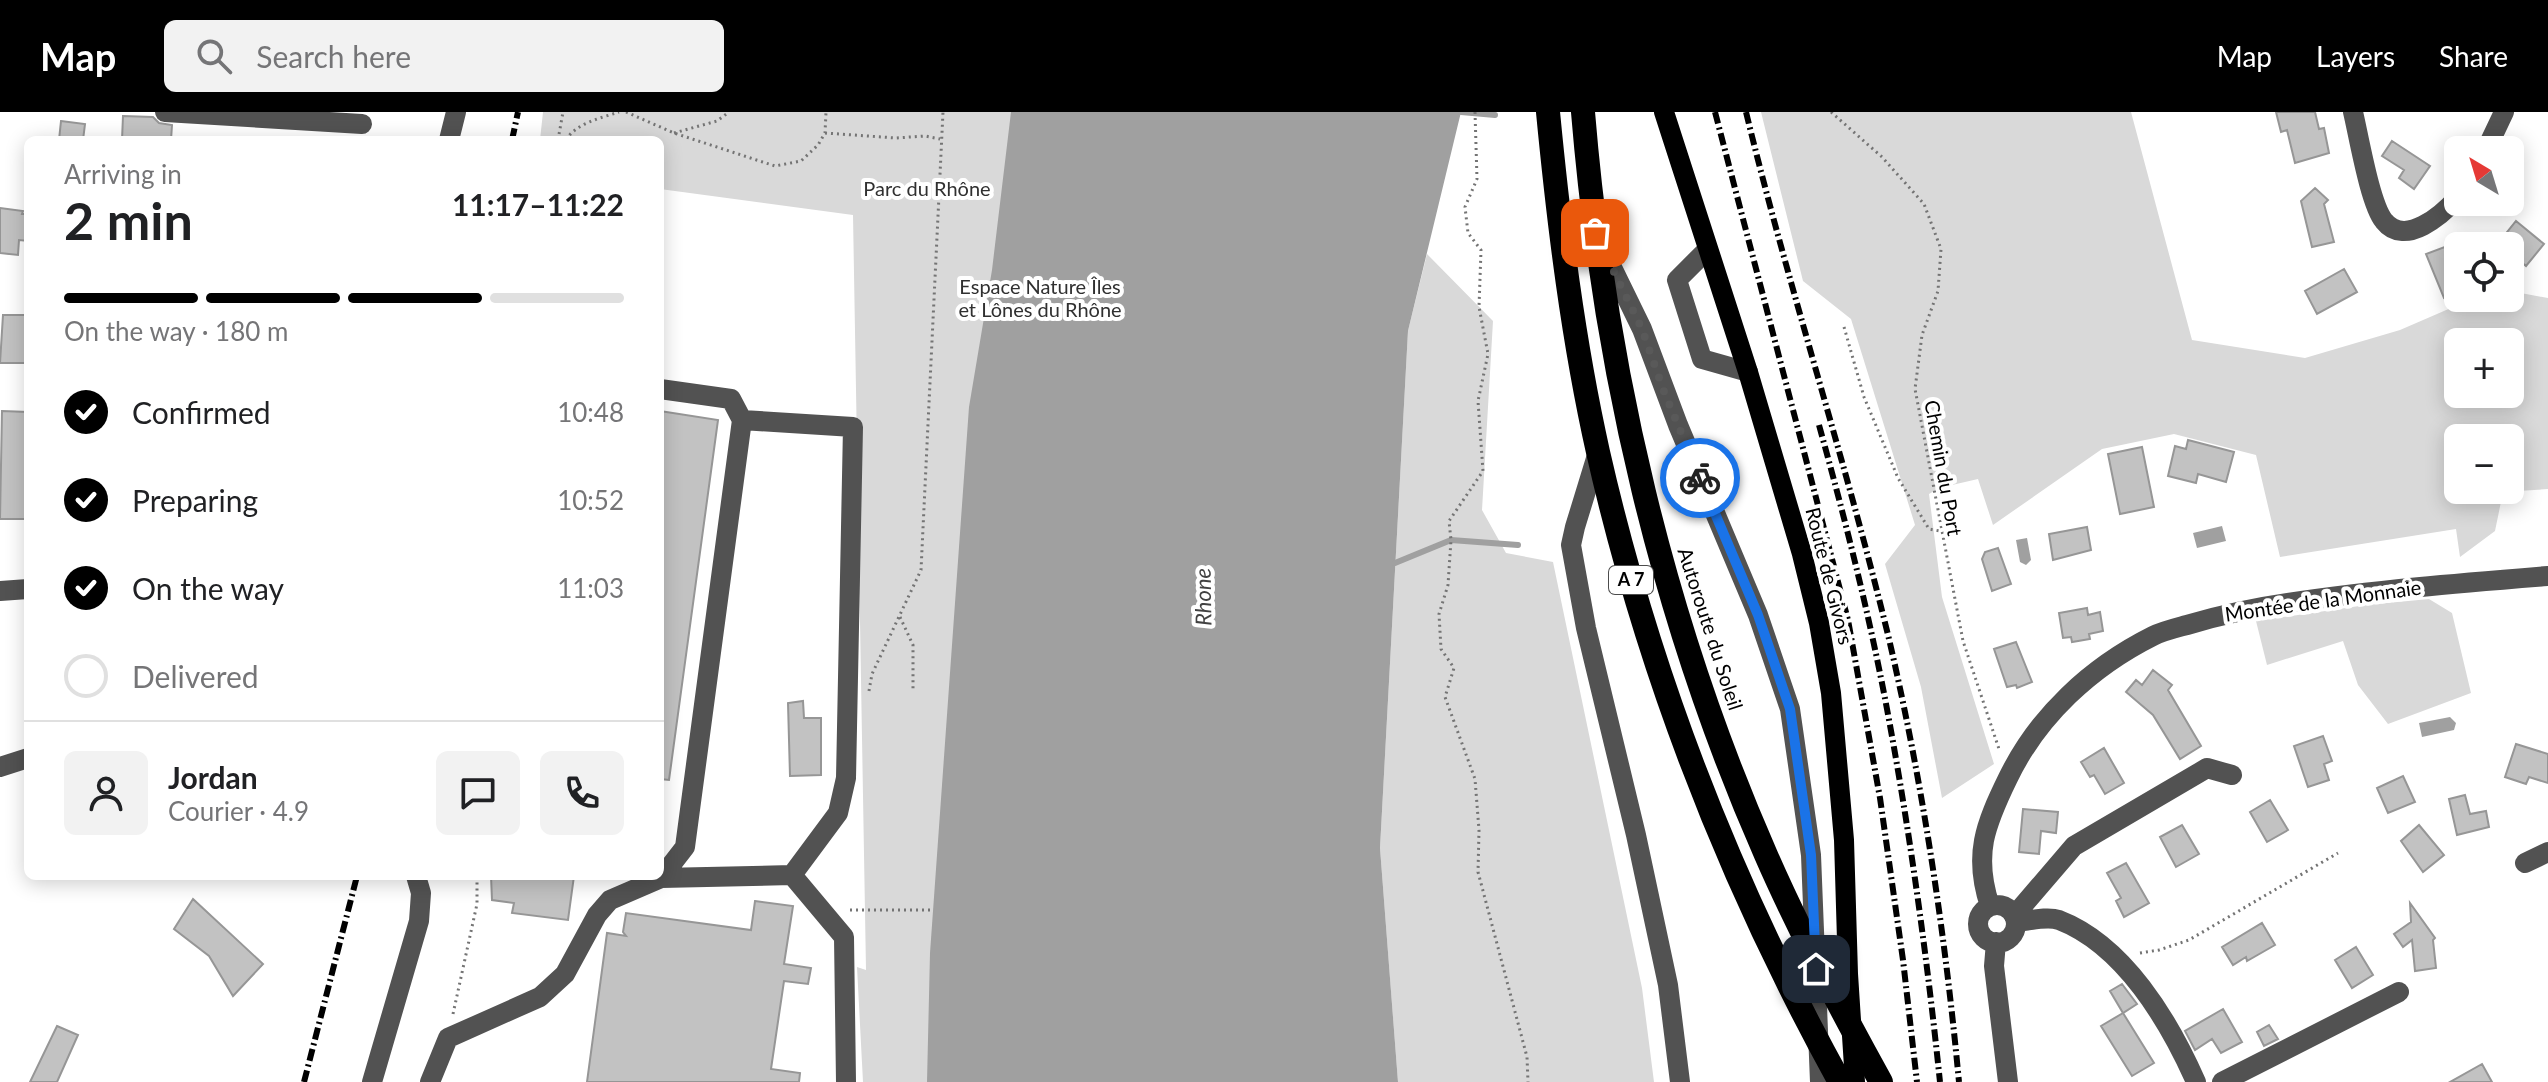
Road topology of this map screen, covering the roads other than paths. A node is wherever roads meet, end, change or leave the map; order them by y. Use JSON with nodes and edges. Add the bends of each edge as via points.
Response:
{"nodes":[{"id":1,"x":165,"y":112,"type":"edge"},
{"id":2,"x":456,"y":112,"type":"edge"},
{"id":3,"x":1548,"y":112,"type":"edge"},
{"id":4,"x":1583,"y":112,"type":"edge"},
{"id":5,"x":1664,"y":112,"type":"edge"},
{"id":6,"x":2353,"y":112,"type":"edge"},
{"id":7,"x":2504,"y":112,"type":"edge"},
{"id":8,"x":361,"y":125,"type":"edge"},
{"id":9,"x":450,"y":136,"type":"edge"},
{"id":10,"x":2493,"y":136,"type":"edge"},
{"id":11,"x":2444,"y":210,"type":"edge"},
{"id":12,"x":1595,"y":233,"type":"junction"},
{"id":13,"x":1707,"y":250,"type":"junction"},
{"id":14,"x":1748,"y":372,"type":"junction"},
{"id":15,"x":664,"y":390,"type":"edge"},
{"id":16,"x":742,"y":420,"type":"junction"},
{"id":17,"x":1598,"y":452,"type":"junction"},
{"id":18,"x":2548,"y":576,"type":"edge"},
{"id":19,"x":24,"y":589,"type":"edge"},
{"id":20,"x":0,"y":591,"type":"edge"},
{"id":21,"x":24,"y":759,"type":"edge"},
{"id":22,"x":0,"y":767,"type":"edge"},
{"id":23,"x":2232,"y":775,"type":"dead end"},
{"id":24,"x":2548,"y":852,"type":"edge"},
{"id":25,"x":2525,"y":863,"type":"dead end"},
{"id":26,"x":664,"y":874,"type":"edge"},
{"id":27,"x":792,"y":875,"type":"junction"},
{"id":28,"x":664,"y":878,"type":"edge"},
{"id":29,"x":417,"y":880,"type":"edge"},
{"id":30,"x":656,"y":880,"type":"edge"},
{"id":31,"x":1990,"y":906,"type":"junction"},
{"id":32,"x":2015,"y":919,"type":"junction"},
{"id":33,"x":1996,"y":942,"type":"junction"},
{"id":34,"x":2399,"y":992,"type":"dead end"},
{"id":35,"x":1851,"y":1079,"type":"edge"},
{"id":36,"x":372,"y":1082,"type":"edge"},
{"id":37,"x":430,"y":1082,"type":"edge"},
{"id":38,"x":846,"y":1082,"type":"edge"},
{"id":39,"x":1680,"y":1082,"type":"edge"},
{"id":40,"x":1820,"y":1082,"type":"edge"},
{"id":41,"x":1881,"y":1082,"type":"edge"},
{"id":42,"x":2008,"y":1082,"type":"edge"},
{"id":43,"x":2196,"y":1082,"type":"edge"},
{"id":44,"x":2222,"y":1082,"type":"edge"}],
"edges":[{"from":1,"to":8,"type":"street"},
{"from":2,"to":9,"type":"street"},
{"from":3,"to":17,"type":"highway","number":"A 7","via":[[1566,278]]},
{"from":4,"to":12,"type":"highway","name":"Autoroute du Soleil","number":"A 7"},
{"from":5,"to":13,"type":"main road","name":"Route de Givors"},
{"from":6,"to":11,"type":"street","via":[[2377,210],[2386,225],[2400,231],[2416,228]]},
{"from":7,"to":10,"type":"street"},
{"from":12,"to":40,"type":"street","via":[[1642,329],[1758,615],[1790,709],[1811,855]]},
{"from":12,"to":41,"type":"highway","name":"Autoroute du Soleil","number":"A 7","via":[[1639,472],[1712,719],[1784,894]]},
{"from":13,"to":14,"type":"main road","name":"Route de Givors"},
{"from":13,"to":14,"type":"street","via":[[1677,280],[1702,359]]},
{"from":14,"to":35,"type":"main road","name":"Route de Givors","via":[[1802,554],[1831,693],[1844,840]]},
{"from":15,"to":16,"type":"street","via":[[731,399]]},
{"from":16,"to":26,"type":"street","via":[[685,847]]},
{"from":16,"to":27,"type":"street","via":[[853,427],[846,778],[838,813]]},
{"from":17,"to":35,"type":"highway","number":"A 7","via":[[1634,592],[1678,724],[1744,892],[1787,983]]},
{"from":17,"to":39,"type":"street","via":[[1571,545],[1668,985]]},
{"from":18,"to":31,"type":"street","name":"Montée de la Monnaie","via":[[2367,591],[2231,612],[2155,635],[2102,666],[2033,736],[1988,818],[1982,882]]},
{"from":19,"to":20,"type":"street"},
{"from":21,"to":22,"type":"street"},
{"from":23,"to":32,"type":"street","via":[[2207,768],[2074,846]]},
{"from":24,"to":25,"type":"street"},
{"from":27,"to":28,"type":"street"},
{"from":27,"to":38,"type":"street","via":[[844,937]]},
{"from":29,"to":36,"type":"street","via":[[419,921]]},
{"from":30,"to":37,"type":"street","via":[[610,900],[565,974],[540,997],[448,1038]]},
{"from":31,"to":32,"type":"street","via":[[2004,906]]},
{"from":31,"to":33,"type":"street","via":[[1978,924],[1981,934]]},
{"from":32,"to":33,"type":"street","via":[[2013,932]]},
{"from":32,"to":43,"type":"street","via":[[2056,919],[2098,942],[2144,989]]},
{"from":33,"to":42,"type":"street","via":[[1994,966]]},
{"from":34,"to":44,"type":"street"}]}
